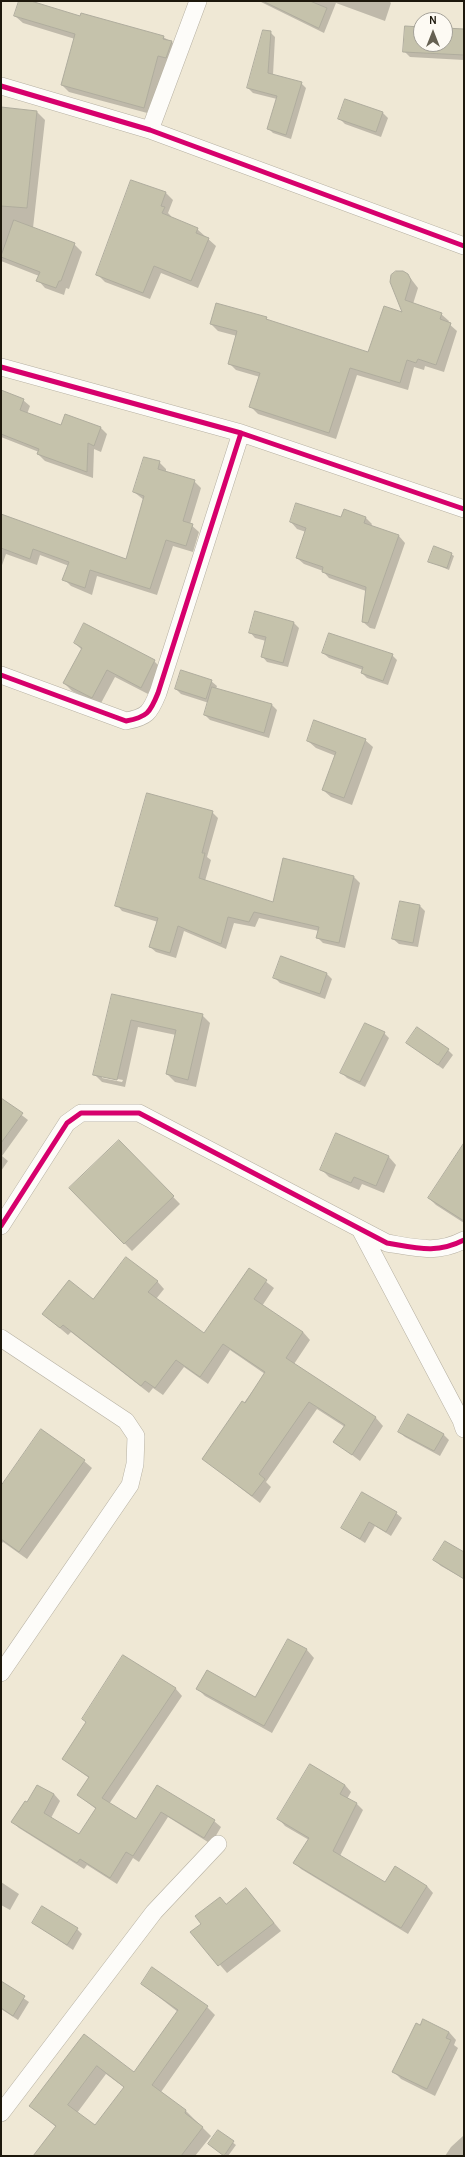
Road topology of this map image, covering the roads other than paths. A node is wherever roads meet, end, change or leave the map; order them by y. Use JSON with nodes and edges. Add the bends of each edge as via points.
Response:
{"nodes":[{"id":1,"x":198,"y":1,"type":"edge"},
{"id":2,"x":1,"y":86,"type":"edge"},
{"id":3,"x":150,"y":130,"type":"junction"},
{"id":4,"x":464,"y":246,"type":"edge"},
{"id":5,"x":1,"y":367,"type":"edge"},
{"id":6,"x":241,"y":432,"type":"junction"},
{"id":7,"x":464,"y":509,"type":"edge"},
{"id":8,"x":1,"y":675,"type":"edge"},
{"id":9,"x":1,"y":1226,"type":"edge"},
{"id":10,"x":360,"y":1229,"type":"junction"},
{"id":11,"x":464,"y":1240,"type":"edge"},
{"id":12,"x":1,"y":1338,"type":"edge"},
{"id":13,"x":464,"y":1429,"type":"edge"},
{"id":14,"x":3,"y":1665,"type":"edge"},
{"id":15,"x":218,"y":1844,"type":"dead end"},
{"id":16,"x":1,"y":2112,"type":"edge"}],
"edges":[{"from":1,"to":3,"type":"street"},
{"from":2,"to":3,"type":"street"},
{"from":3,"to":4,"type":"street"},
{"from":5,"to":6,"type":"street"},
{"from":6,"to":7,"type":"street"},
{"from":6,"to":8,"type":"street","via":[[151,709],[142,718],[126,721]]},
{"from":9,"to":10,"type":"street","via":[[67,1123],[81,1113],[139,1113]]},
{"from":10,"to":11,"type":"street","via":[[387,1243],[422,1249],[449,1248]]},
{"from":10,"to":13,"type":"street"},
{"from":12,"to":14,"type":"street","via":[[126,1422],[136,1436],[136,1464],[130,1485]]},
{"from":15,"to":16,"type":"street","via":[[154,1912]]}]}
